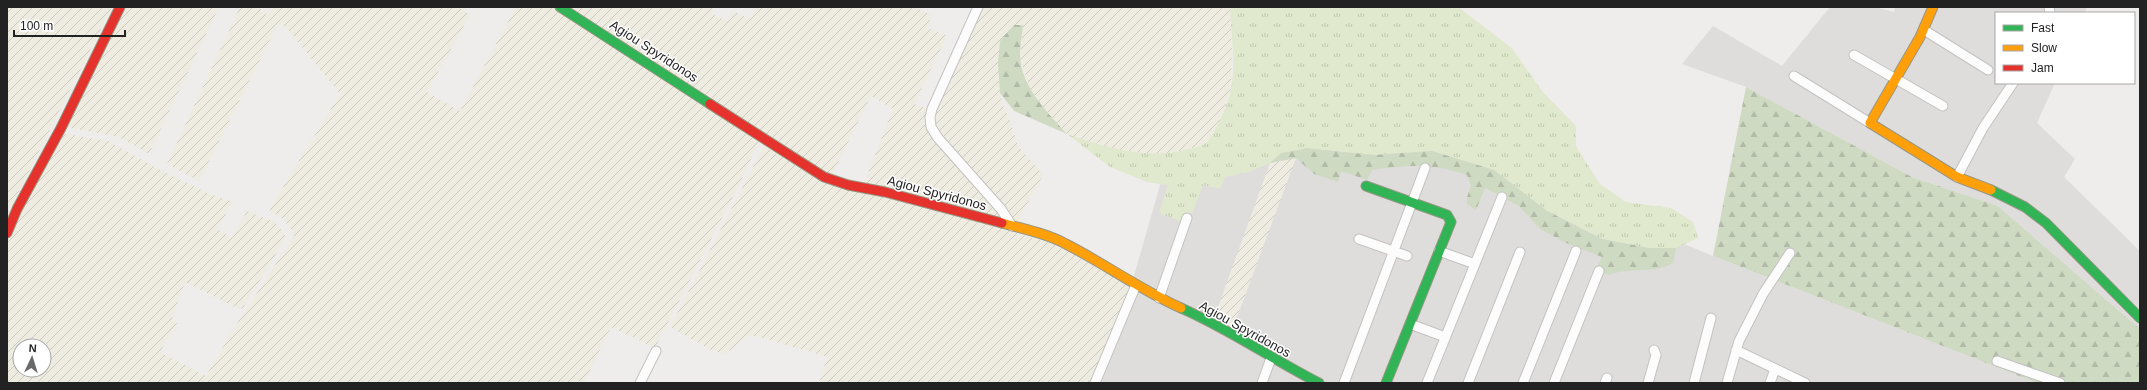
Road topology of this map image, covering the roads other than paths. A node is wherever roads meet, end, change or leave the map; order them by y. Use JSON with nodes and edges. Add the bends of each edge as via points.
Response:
{"nodes":[{"id":1,"x":120,"y":7,"type":"edge"},
{"id":2,"x":560,"y":7,"type":"edge"},
{"id":3,"x":978,"y":7,"type":"edge"},
{"id":4,"x":1933,"y":7,"type":"edge"},
{"id":5,"x":1924,"y":30,"type":"junction"},
{"id":6,"x":1854,"y":55,"type":"dead end"},
{"id":7,"x":1988,"y":70,"type":"dead end"},
{"id":8,"x":1794,"y":76,"type":"dead end"},
{"id":9,"x":1895,"y":78,"type":"junction"},
{"id":10,"x":2012,"y":84,"type":"edge"},
{"id":11,"x":1943,"y":106,"type":"dead end"},
{"id":12,"x":1870,"y":123,"type":"junction"},
{"id":13,"x":1425,"y":168,"type":"dead end"},
{"id":14,"x":1956,"y":177,"type":"junction"},
{"id":15,"x":1366,"y":186,"type":"dead end"},
{"id":16,"x":1502,"y":197,"type":"dead end"},
{"id":17,"x":1413,"y":203,"type":"junction"},
{"id":18,"x":1187,"y":218,"type":"dead end"},
{"id":19,"x":1012,"y":226,"type":"junction"},
{"id":20,"x":7,"y":232,"type":"edge"},
{"id":21,"x":1359,"y":239,"type":"dead end"},
{"id":22,"x":1576,"y":251,"type":"dead end"},
{"id":23,"x":1394,"y":252,"type":"junction"},
{"id":24,"x":1439,"y":252,"type":"junction"},
{"id":25,"x":1520,"y":252,"type":"dead end"},
{"id":26,"x":1790,"y":253,"type":"dead end"},
{"id":27,"x":1407,"y":256,"type":"dead end"},
{"id":28,"x":1475,"y":264,"type":"junction"},
{"id":29,"x":1599,"y":271,"type":"dead end"},
{"id":30,"x":1136,"y":285,"type":"junction"},
{"id":31,"x":1158,"y":298,"type":"junction"},
{"id":32,"x":1711,"y":318,"type":"dead end"},
{"id":33,"x":2140,"y":318,"type":"edge"},
{"id":34,"x":1410,"y":324,"type":"junction"},
{"id":35,"x":1445,"y":337,"type":"junction"},
{"id":36,"x":1654,"y":350,"type":"dead end"},
{"id":37,"x":1736,"y":350,"type":"junction"},
{"id":38,"x":656,"y":351,"type":"dead end"},
{"id":39,"x":1271,"y":358,"type":"junction"},
{"id":40,"x":1997,"y":361,"type":"dead end"},
{"id":41,"x":1775,"y":369,"type":"junction"},
{"id":42,"x":2054,"y":382,"type":"edge"},
{"id":43,"x":640,"y":383,"type":"edge"},
{"id":44,"x":1095,"y":383,"type":"edge"},
{"id":45,"x":1262,"y":383,"type":"edge"},
{"id":46,"x":1319,"y":383,"type":"edge"},
{"id":47,"x":1344,"y":383,"type":"edge"},
{"id":48,"x":1386,"y":383,"type":"edge"},
{"id":49,"x":1427,"y":383,"type":"edge"},
{"id":50,"x":1468,"y":383,"type":"edge"},
{"id":51,"x":1522,"y":383,"type":"edge"},
{"id":52,"x":1554,"y":383,"type":"edge"},
{"id":53,"x":1648,"y":383,"type":"edge"},
{"id":54,"x":1694,"y":383,"type":"edge"},
{"id":55,"x":1727,"y":383,"type":"edge"},
{"id":56,"x":1770,"y":383,"type":"edge"},
{"id":57,"x":1805,"y":383,"type":"edge"}],
"edges":[{"from":1,"to":20,"type":"street"},
{"from":2,"to":19,"type":"street","name":"Agiou Spyridonos","via":[[824,177]]},
{"from":3,"to":19,"type":"street","via":[[932,109],[931,127],[946,149],[1001,209]]},
{"from":4,"to":5,"type":"street"},
{"from":5,"to":7,"type":"street"},
{"from":5,"to":9,"type":"street"},
{"from":6,"to":9,"type":"street"},
{"from":8,"to":12,"type":"street"},
{"from":9,"to":11,"type":"street"},
{"from":9,"to":12,"type":"street"},
{"from":10,"to":14,"type":"street","via":[[1983,128]]},
{"from":12,"to":14,"type":"street"},
{"from":13,"to":17,"type":"street"},
{"from":14,"to":33,"type":"street","via":[[2004,195],[2046,223]]},
{"from":15,"to":17,"type":"street"},
{"from":16,"to":28,"type":"street"},
{"from":17,"to":23,"type":"street"},
{"from":17,"to":24,"type":"street","via":[[1451,218]]},
{"from":18,"to":31,"type":"street"},
{"from":19,"to":30,"type":"street","name":"Agiou Spyridonos","via":[[1065,243]]},
{"from":21,"to":23,"type":"street"},
{"from":22,"to":51,"type":"street"},
{"from":23,"to":27,"type":"street"},
{"from":23,"to":47,"type":"street"},
{"from":24,"to":28,"type":"street"},
{"from":24,"to":34,"type":"street"},
{"from":25,"to":50,"type":"street"},
{"from":26,"to":37,"type":"street","via":[[1763,294]]},
{"from":28,"to":35,"type":"street"},
{"from":29,"to":52,"type":"street"},
{"from":30,"to":31,"type":"street","name":"Agiou Spyridonos"},
{"from":30,"to":44,"type":"street"},
{"from":31,"to":39,"type":"street","name":"Agiou Spyridonos","via":[[1199,316]]},
{"from":32,"to":54,"type":"street"},
{"from":34,"to":35,"type":"street"},
{"from":34,"to":48,"type":"street"},
{"from":35,"to":49,"type":"street"},
{"from":36,"to":53,"type":"street","via":[[1656,355]]},
{"from":37,"to":41,"type":"street"},
{"from":37,"to":55,"type":"street"},
{"from":38,"to":43,"type":"street"},
{"from":39,"to":45,"type":"street"},
{"from":39,"to":46,"type":"street","name":"Agiou Spyridonos"},
{"from":40,"to":42,"type":"street"},
{"from":41,"to":56,"type":"street"},
{"from":41,"to":57,"type":"street"}]}
